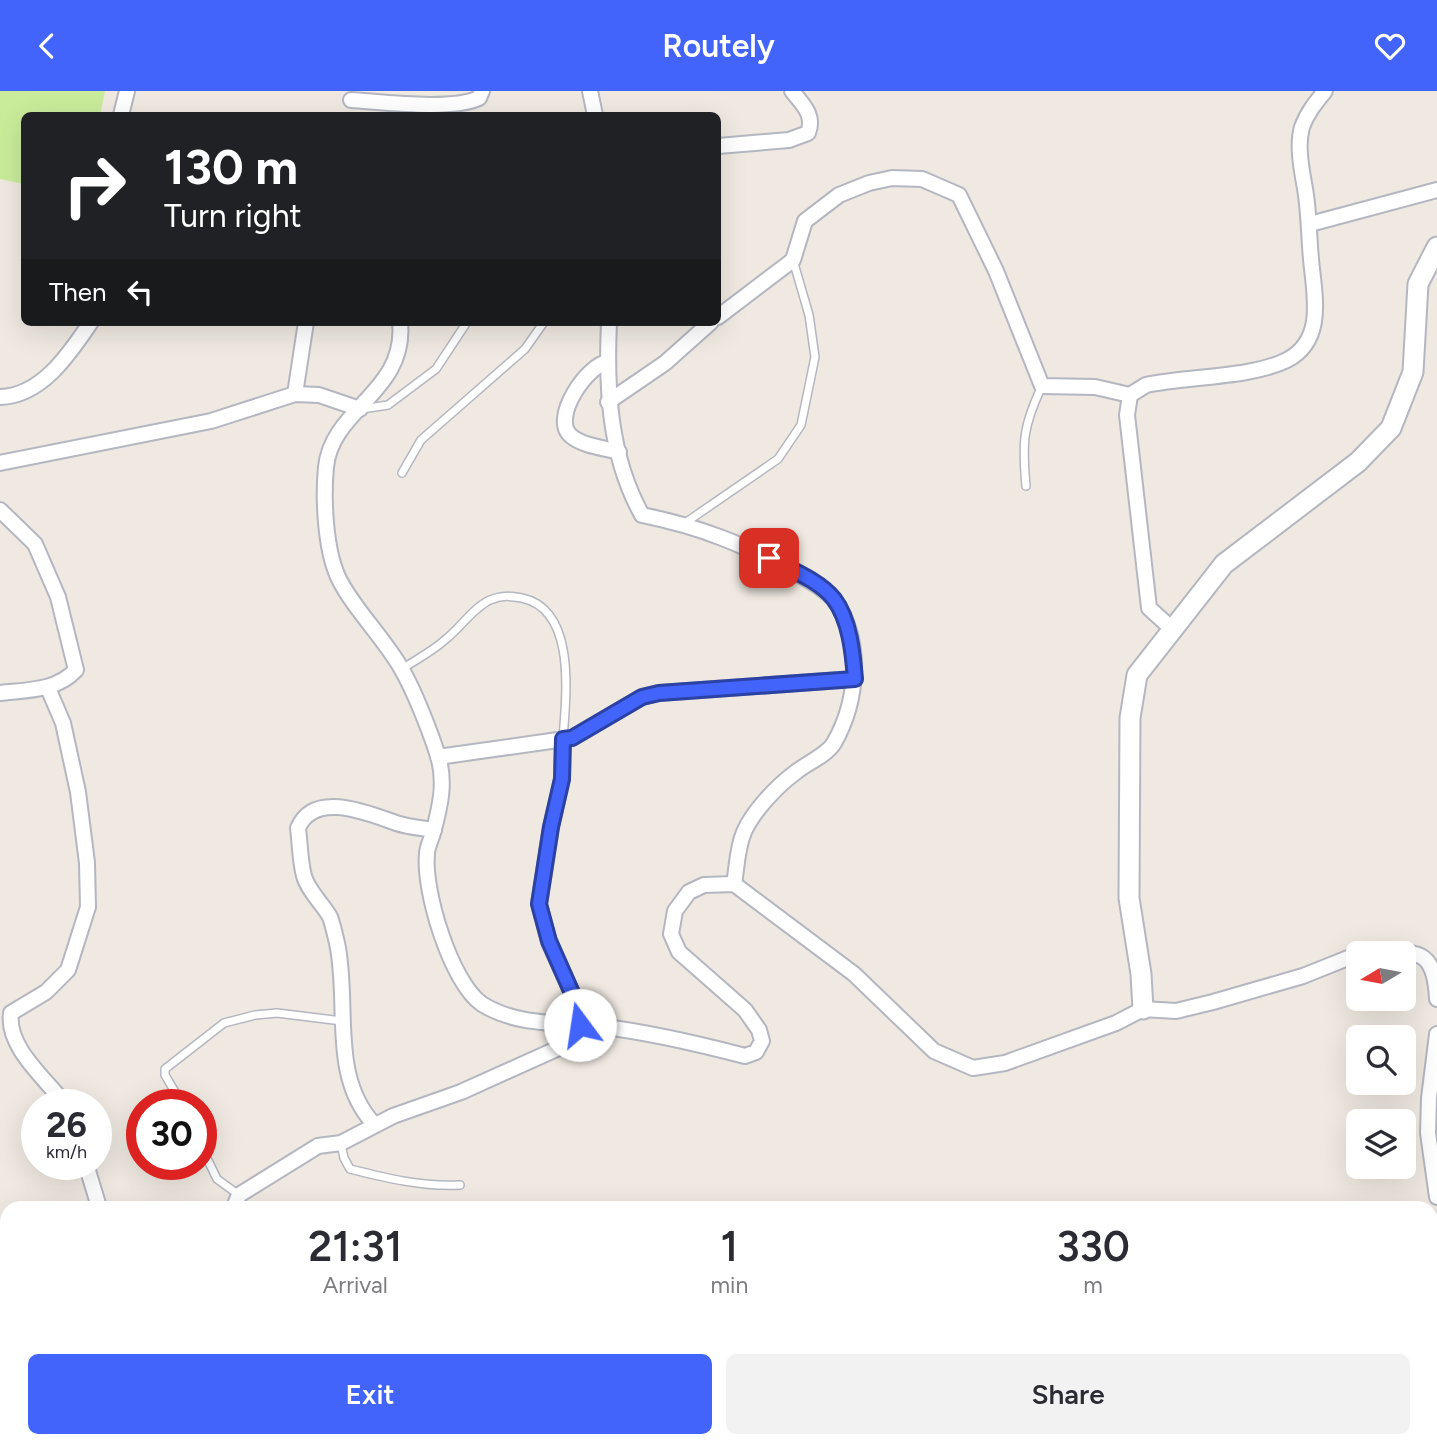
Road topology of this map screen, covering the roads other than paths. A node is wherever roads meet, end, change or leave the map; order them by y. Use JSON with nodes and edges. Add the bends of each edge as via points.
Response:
{"nodes":[{"id":1,"x":127,"y":91,"type":"edge"},
{"id":2,"x":482,"y":91,"type":"edge"},
{"id":3,"x":590,"y":91,"type":"edge"},
{"id":4,"x":792,"y":91,"type":"edge"},
{"id":5,"x":1325,"y":91,"type":"edge"},
{"id":6,"x":350,"y":95,"type":"edge"},
{"id":7,"x":122,"y":112,"type":"edge"},
{"id":8,"x":594,"y":112,"type":"edge"},
{"id":9,"x":721,"y":146,"type":"edge"},
{"id":10,"x":1437,"y":190,"type":"edge"},
{"id":11,"x":1310,"y":224,"type":"junction"},
{"id":12,"x":1437,"y":247,"type":"edge"},
{"id":13,"x":793,"y":260,"type":"junction"},
{"id":14,"x":721,"y":315,"type":"edge"},
{"id":15,"x":87,"y":326,"type":"edge"},
{"id":16,"x":305,"y":326,"type":"edge"},
{"id":17,"x":400,"y":326,"type":"edge"},
{"id":18,"x":464,"y":326,"type":"edge"},
{"id":19,"x":541,"y":326,"type":"edge"},
{"id":20,"x":609,"y":326,"type":"edge"},
{"id":21,"x":706,"y":326,"type":"edge"},
{"id":22,"x":608,"y":362,"type":"junction"},
{"id":23,"x":1042,"y":386,"type":"junction"},
{"id":24,"x":295,"y":394,"type":"junction"},
{"id":25,"x":1130,"y":395,"type":"junction"},
{"id":26,"x":0,"y":397,"type":"edge"},
{"id":27,"x":608,"y":402,"type":"junction"},
{"id":28,"x":360,"y":409,"type":"junction"},
{"id":29,"x":619,"y":452,"type":"junction"},
{"id":30,"x":0,"y":463,"type":"edge"},
{"id":31,"x":402,"y":473,"type":"dead end"},
{"id":32,"x":1026,"y":486,"type":"dead end"},
{"id":33,"x":0,"y":510,"type":"edge"},
{"id":34,"x":684,"y":524,"type":"junction"},
{"id":35,"x":1171,"y":628,"type":"junction"},
{"id":36,"x":402,"y":669,"type":"junction"},
{"id":37,"x":855,"y":679,"type":"junction"},
{"id":38,"x":48,"y":688,"type":"junction"},
{"id":39,"x":0,"y":693,"type":"edge"},
{"id":40,"x":563,"y":739,"type":"junction"},
{"id":41,"x":438,"y":757,"type":"junction"},
{"id":42,"x":434,"y":830,"type":"junction"},
{"id":43,"x":734,"y":884,"type":"junction"},
{"id":44,"x":1416,"y":954,"type":"edge"},
{"id":45,"x":1346,"y":959,"type":"edge"},
{"id":46,"x":1437,"y":999,"type":"edge"},
{"id":47,"x":1143,"y":1009,"type":"junction"},
{"id":48,"x":342,"y":1021,"type":"junction"},
{"id":49,"x":580,"y":1025,"type":"junction"},
{"id":50,"x":604,"y":1027,"type":"junction"},
{"id":51,"x":1437,"y":1034,"type":"edge"},
{"id":52,"x":53,"y":1089,"type":"edge"},
{"id":53,"x":173,"y":1089,"type":"edge"},
{"id":54,"x":374,"y":1124,"type":"junction"},
{"id":55,"x":341,"y":1143,"type":"junction"},
{"id":56,"x":91,"y":1180,"type":"edge"},
{"id":57,"x":217,"y":1180,"type":"edge"},
{"id":58,"x":460,"y":1185,"type":"dead end"},
{"id":59,"x":1437,"y":1197,"type":"edge"},
{"id":60,"x":97,"y":1201,"type":"edge"},
{"id":61,"x":237,"y":1201,"type":"edge"}],
"edges":[{"from":1,"to":7,"type":"street"},
{"from":2,"to":6,"type":"street","via":[[471,102],[448,104]]},
{"from":3,"to":8,"type":"street"},
{"from":4,"to":9,"type":"street","via":[[807,109],[812,124],[808,133],[789,140]]},
{"from":5,"to":11,"type":"street","via":[[1302,128],[1300,154]]},
{"from":10,"to":11,"type":"street"},
{"from":11,"to":25,"type":"street","via":[[1315,317],[1304,346],[1288,359],[1264,367],[1177,378],[1146,385]]},
{"from":12,"to":35,"type":"street","via":[[1418,284],[1413,372],[1391,428],[1358,462],[1224,564]]},
{"from":13,"to":14,"type":"street"},
{"from":13,"to":23,"type":"street","via":[[805,221],[839,195],[869,183],[892,177],[922,179],[959,195],[996,271]]},
{"from":13,"to":34,"type":"lane","via":[[815,357],[801,425],[778,459]]},
{"from":15,"to":26,"type":"street","via":[[69,355],[30,389]]},
{"from":16,"to":24,"type":"street"},
{"from":17,"to":28,"type":"street","via":[[402,339],[394,366]]},
{"from":18,"to":28,"type":"lane","via":[[436,369],[388,405]]},
{"from":19,"to":31,"type":"lane","via":[[525,349],[421,440]]},
{"from":20,"to":22,"type":"street"},
{"from":21,"to":27,"type":"street"},
{"from":22,"to":27,"type":"street"},
{"from":22,"to":29,"type":"street","via":[[594,366],[569,403],[564,422],[570,436]]},
{"from":23,"to":25,"type":"street","via":[[1095,387]]},
{"from":23,"to":32,"type":"lane","via":[[1026,420]]},
{"from":24,"to":28,"type":"street","via":[[319,395]]},
{"from":24,"to":30,"type":"street","via":[[211,421]]},
{"from":25,"to":35,"type":"street","via":[[1127,415],[1149,608]]},
{"from":27,"to":29,"type":"street"},
{"from":28,"to":36,"type":"street","via":[[334,437],[326,466],[327,540],[338,577]]},
{"from":29,"to":34,"type":"street","via":[[642,515]]},
{"from":33,"to":38,"type":"street","via":[[35,544],[58,597],[76,670]]},
{"from":34,"to":37,"type":"street","via":[[741,543],[834,600],[847,627]]},
{"from":35,"to":47,"type":"street","via":[[1137,675],[1130,718],[1129,898]]},
{"from":36,"to":40,"type":"lane","via":[[446,639],[487,601],[503,596],[534,601],[552,615],[562,643],[566,687]]},
{"from":36,"to":41,"type":"street"},
{"from":37,"to":40,"type":"street","via":[[659,693],[642,697]]},
{"from":37,"to":43,"type":"street","via":[[848,715],[832,746],[793,773],[745,829]]},
{"from":38,"to":39,"type":"street"},
{"from":38,"to":52,"type":"street","via":[[63,723],[78,792],[88,907],[68,970],[46,992],[11,1013],[10,1023],[15,1041]]},
{"from":40,"to":41,"type":"street"},
{"from":40,"to":49,"type":"street","via":[[562,779],[539,904]]},
{"from":41,"to":42,"type":"street","via":[[443,789]]},
{"from":42,"to":48,"type":"street","via":[[327,807],[314,810],[298,828],[304,879],[330,918],[338,946]]},
{"from":42,"to":49,"type":"street","via":[[427,854],[433,908],[445,946],[471,993],[511,1018]]},
{"from":43,"to":47,"type":"street","via":[[854,974],[934,1051],[973,1068],[1005,1063]]},
{"from":43,"to":50,"type":"street","via":[[704,885],[689,893],[675,911],[671,934],[679,952],[745,1010],[762,1041],[756,1052],[745,1056],[675,1038]]},
{"from":44,"to":46,"type":"street","via":[[1428,958]]},
{"from":45,"to":47,"type":"street","via":[[1213,1002],[1176,1011]]},
{"from":48,"to":53,"type":"lane","via":[[277,1013],[224,1023],[165,1069]]},
{"from":48,"to":54,"type":"street","via":[[352,1087],[361,1110]]},
{"from":49,"to":50,"type":"street"},
{"from":50,"to":54,"type":"street"},
{"from":51,"to":59,"type":"street","via":[[1428,1133]]},
{"from":54,"to":55,"type":"street"},
{"from":55,"to":58,"type":"lane","via":[[350,1169],[396,1181]]},
{"from":55,"to":61,"type":"street","via":[[318,1146]]},
{"from":56,"to":60,"type":"street"},
{"from":57,"to":61,"type":"lane"}]}
